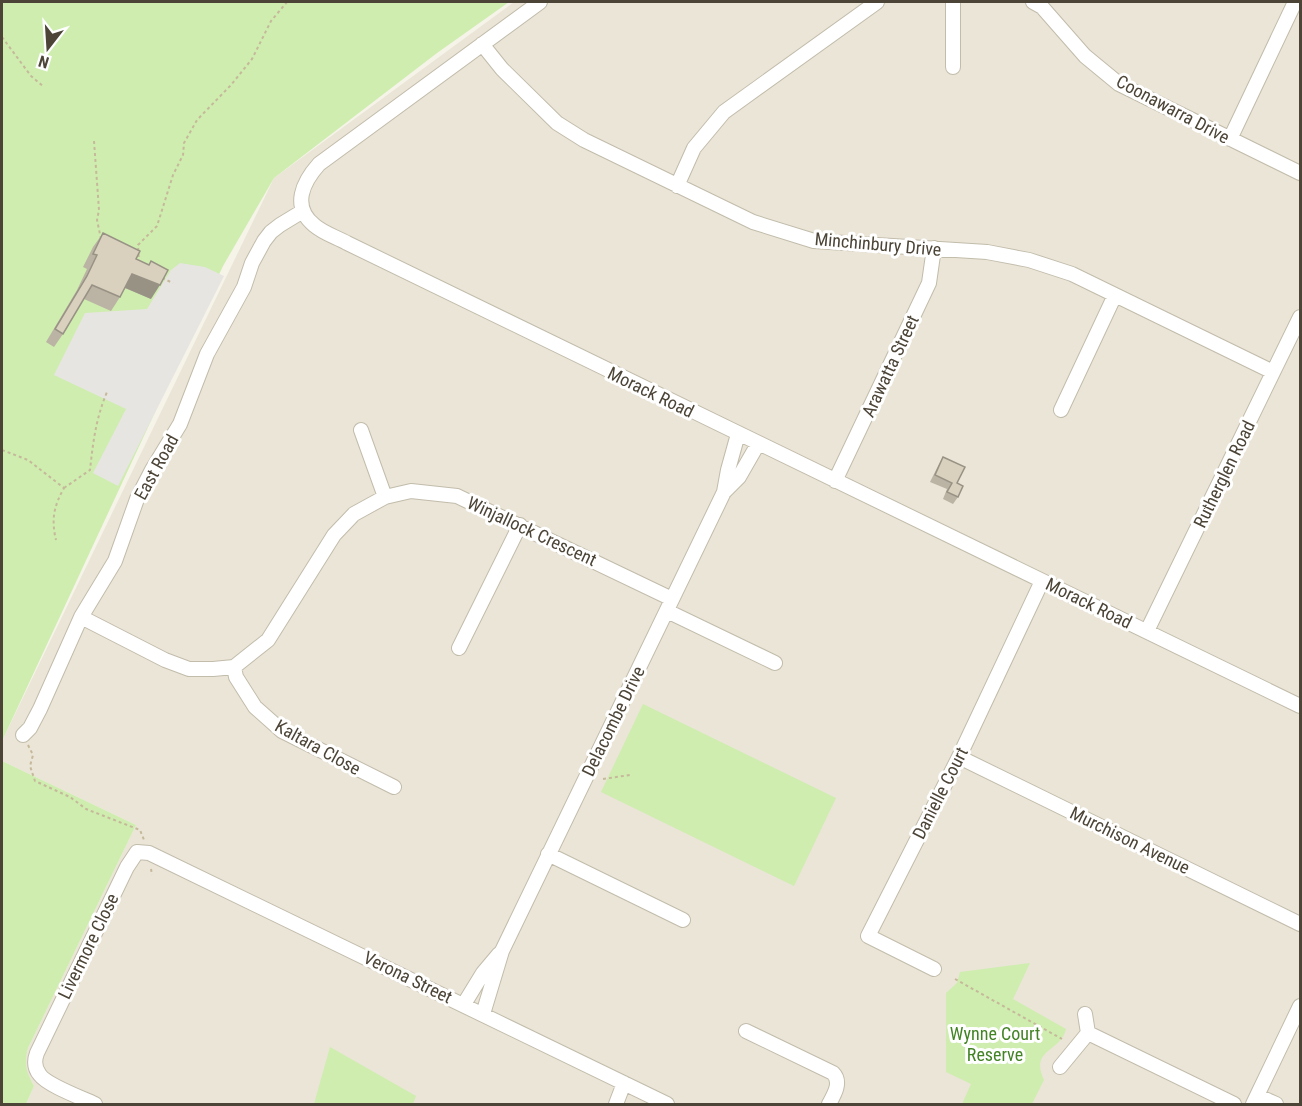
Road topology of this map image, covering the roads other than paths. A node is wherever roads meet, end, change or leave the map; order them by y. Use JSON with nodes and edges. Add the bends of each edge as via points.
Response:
{"nodes":[{"id":1,"x":540,"y":2,"type":"edge"},
{"id":2,"x":877,"y":2,"type":"edge"},
{"id":3,"x":953,"y":2,"type":"edge"},
{"id":4,"x":1033,"y":2,"type":"edge"},
{"id":5,"x":1295,"y":2,"type":"edge"},
{"id":6,"x":482,"y":44,"type":"junction"},
{"id":7,"x":953,"y":68,"type":"dead end"},
{"id":8,"x":1230,"y":139,"type":"junction"},
{"id":9,"x":1300,"y":173,"type":"edge"},
{"id":10,"x":677,"y":186,"type":"junction"},
{"id":11,"x":303,"y":211,"type":"junction"},
{"id":12,"x":934,"y":248,"type":"junction"},
{"id":13,"x":1115,"y":295,"type":"junction"},
{"id":14,"x":1300,"y":317,"type":"edge"},
{"id":15,"x":1273,"y":372,"type":"junction"},
{"id":16,"x":1061,"y":410,"type":"dead end"},
{"id":17,"x":361,"y":430,"type":"dead end"},
{"id":18,"x":738,"y":434,"type":"junction"},
{"id":19,"x":758,"y":444,"type":"junction"},
{"id":20,"x":836,"y":481,"type":"junction"},
{"id":21,"x":724,"y":492,"type":"junction"},
{"id":22,"x":385,"y":496,"type":"junction"},
{"id":23,"x":520,"y":525,"type":"junction"},
{"id":24,"x":1042,"y":581,"type":"junction"},
{"id":25,"x":669,"y":605,"type":"junction"},
{"id":26,"x":81,"y":617,"type":"junction"},
{"id":27,"x":1147,"y":631,"type":"junction"},
{"id":28,"x":459,"y":648,"type":"dead end"},
{"id":29,"x":775,"y":663,"type":"dead end"},
{"id":30,"x":234,"y":667,"type":"junction"},
{"id":31,"x":1300,"y":706,"type":"edge"},
{"id":32,"x":23,"y":735,"type":"road end"},
{"id":33,"x":959,"y":757,"type":"junction"},
{"id":34,"x":394,"y":787,"type":"dead end"},
{"id":35,"x":149,"y":852,"type":"joint"},
{"id":36,"x":548,"y":854,"type":"junction"},
{"id":37,"x":683,"y":920,"type":"dead end"},
{"id":38,"x":1300,"y":924,"type":"edge"},
{"id":39,"x":502,"y":951,"type":"junction"},
{"id":40,"x":934,"y":969,"type":"dead end"},
{"id":41,"x":464,"y":1004,"type":"junction"},
{"id":42,"x":1300,"y":1006,"type":"edge"},
{"id":43,"x":483,"y":1014,"type":"junction"},
{"id":44,"x":1085,"y":1014,"type":"dead end"},
{"id":45,"x":746,"y":1030,"type":"dead end"},
{"id":46,"x":1088,"y":1033,"type":"junction"},
{"id":47,"x":1060,"y":1066,"type":"dead end"},
{"id":48,"x":624,"y":1083,"type":"junction"},
{"id":49,"x":1255,"y":1100,"type":"edge"},
{"id":50,"x":95,"y":1104,"type":"edge"},
{"id":51,"x":616,"y":1104,"type":"edge"},
{"id":52,"x":667,"y":1104,"type":"edge"},
{"id":53,"x":829,"y":1104,"type":"edge"},
{"id":54,"x":1234,"y":1104,"type":"edge"},
{"id":55,"x":1276,"y":1104,"type":"edge"}],
"edges":[{"from":1,"to":6,"type":"street"},
{"from":2,"to":10,"type":"street","via":[[724,112],[694,148]]},
{"from":3,"to":7,"type":"street"},
{"from":4,"to":8,"type":"street","name":"Coonawarra Drive","via":[[1042,7],[1085,56],[1119,84]]},
{"from":5,"to":8,"type":"street"},
{"from":6,"to":10,"type":"street","name":"Minchinbury Drive","via":[[557,123]]},
{"from":6,"to":11,"type":"street","via":[[320,164],[303,187]]},
{"from":8,"to":9,"type":"street","name":"Coonawarra Drive"},
{"from":10,"to":12,"type":"street","name":"Minchinbury Drive","via":[[753,222],[814,241]]},
{"from":11,"to":18,"type":"street","name":"Morack Road","via":[[317,228]]},
{"from":11,"to":26,"type":"street","name":"East Road","via":[[280,225],[260,248],[244,287],[207,354],[180,424],[137,500],[115,561]]},
{"from":12,"to":13,"type":"street","name":"Minchinbury Drive","via":[[1029,260],[1072,274]]},
{"from":12,"to":20,"type":"street","name":"Arawatta Street","via":[[929,283]]},
{"from":13,"to":15,"type":"street","name":"Minchinbury Drive"},
{"from":13,"to":16,"type":"street"},
{"from":14,"to":15,"type":"street","name":"Rutherglen Road"},
{"from":15,"to":27,"type":"street","name":"Rutherglen Road"},
{"from":17,"to":22,"type":"street"},
{"from":18,"to":19,"type":"street","name":"Morack Road"},
{"from":18,"to":21,"type":"street","name":"Delacombe Drive"},
{"from":19,"to":20,"type":"street","name":"Morack Road"},
{"from":19,"to":21,"type":"street","name":"Delacombe Drive","via":[[739,477]]},
{"from":20,"to":24,"type":"street","name":"Morack Road"},
{"from":21,"to":25,"type":"street","name":"Delacombe Drive"},
{"from":22,"to":23,"type":"street","name":"Winjallock Crescent","via":[[411,491],[457,496]]},
{"from":22,"to":30,"type":"street","name":"Winjallock Crescent","via":[[354,514],[334,535],[268,640]]},
{"from":23,"to":25,"type":"street","name":"Winjallock Crescent"},
{"from":23,"to":28,"type":"street"},
{"from":24,"to":27,"type":"street","name":"Morack Road"},
{"from":24,"to":33,"type":"street","name":"Danielle Court"},
{"from":25,"to":29,"type":"street","name":"Winjallock Crescent"},
{"from":25,"to":36,"type":"street","name":"Delacombe Drive"},
{"from":26,"to":30,"type":"street","via":[[189,669]]},
{"from":26,"to":32,"type":"street","name":"East Road","via":[[40,709]]},
{"from":27,"to":31,"type":"street","name":"Morack Road"},
{"from":30,"to":34,"type":"street","name":"Kaltara Close","via":[[255,707],[282,731]]},
{"from":33,"to":38,"type":"street","name":"Murchison Avenue"},
{"from":33,"to":40,"type":"street","name":"Danielle Court","via":[[868,936]]},
{"from":35,"to":41,"type":"street","name":"Verona Street"},
{"from":35,"to":50,"type":"street","name":"Livermore Close","via":[[137,852],[127,867],[34,1062],[40,1076]]},
{"from":36,"to":37,"type":"street"},
{"from":36,"to":39,"type":"street","name":"Delacombe Drive"},
{"from":39,"to":41,"type":"street","name":"Delacombe Drive"},
{"from":39,"to":43,"type":"street","name":"Delacombe Drive"},
{"from":41,"to":43,"type":"street","name":"Verona Street"},
{"from":42,"to":49,"type":"street"},
{"from":43,"to":48,"type":"street","name":"Verona Street"},
{"from":44,"to":46,"type":"street"},
{"from":45,"to":53,"type":"street","via":[[837,1076]]},
{"from":46,"to":47,"type":"street"},
{"from":46,"to":54,"type":"street"},
{"from":48,"to":51,"type":"street"},
{"from":48,"to":52,"type":"street","name":"Verona Street"},
{"from":49,"to":55,"type":"street"}]}
